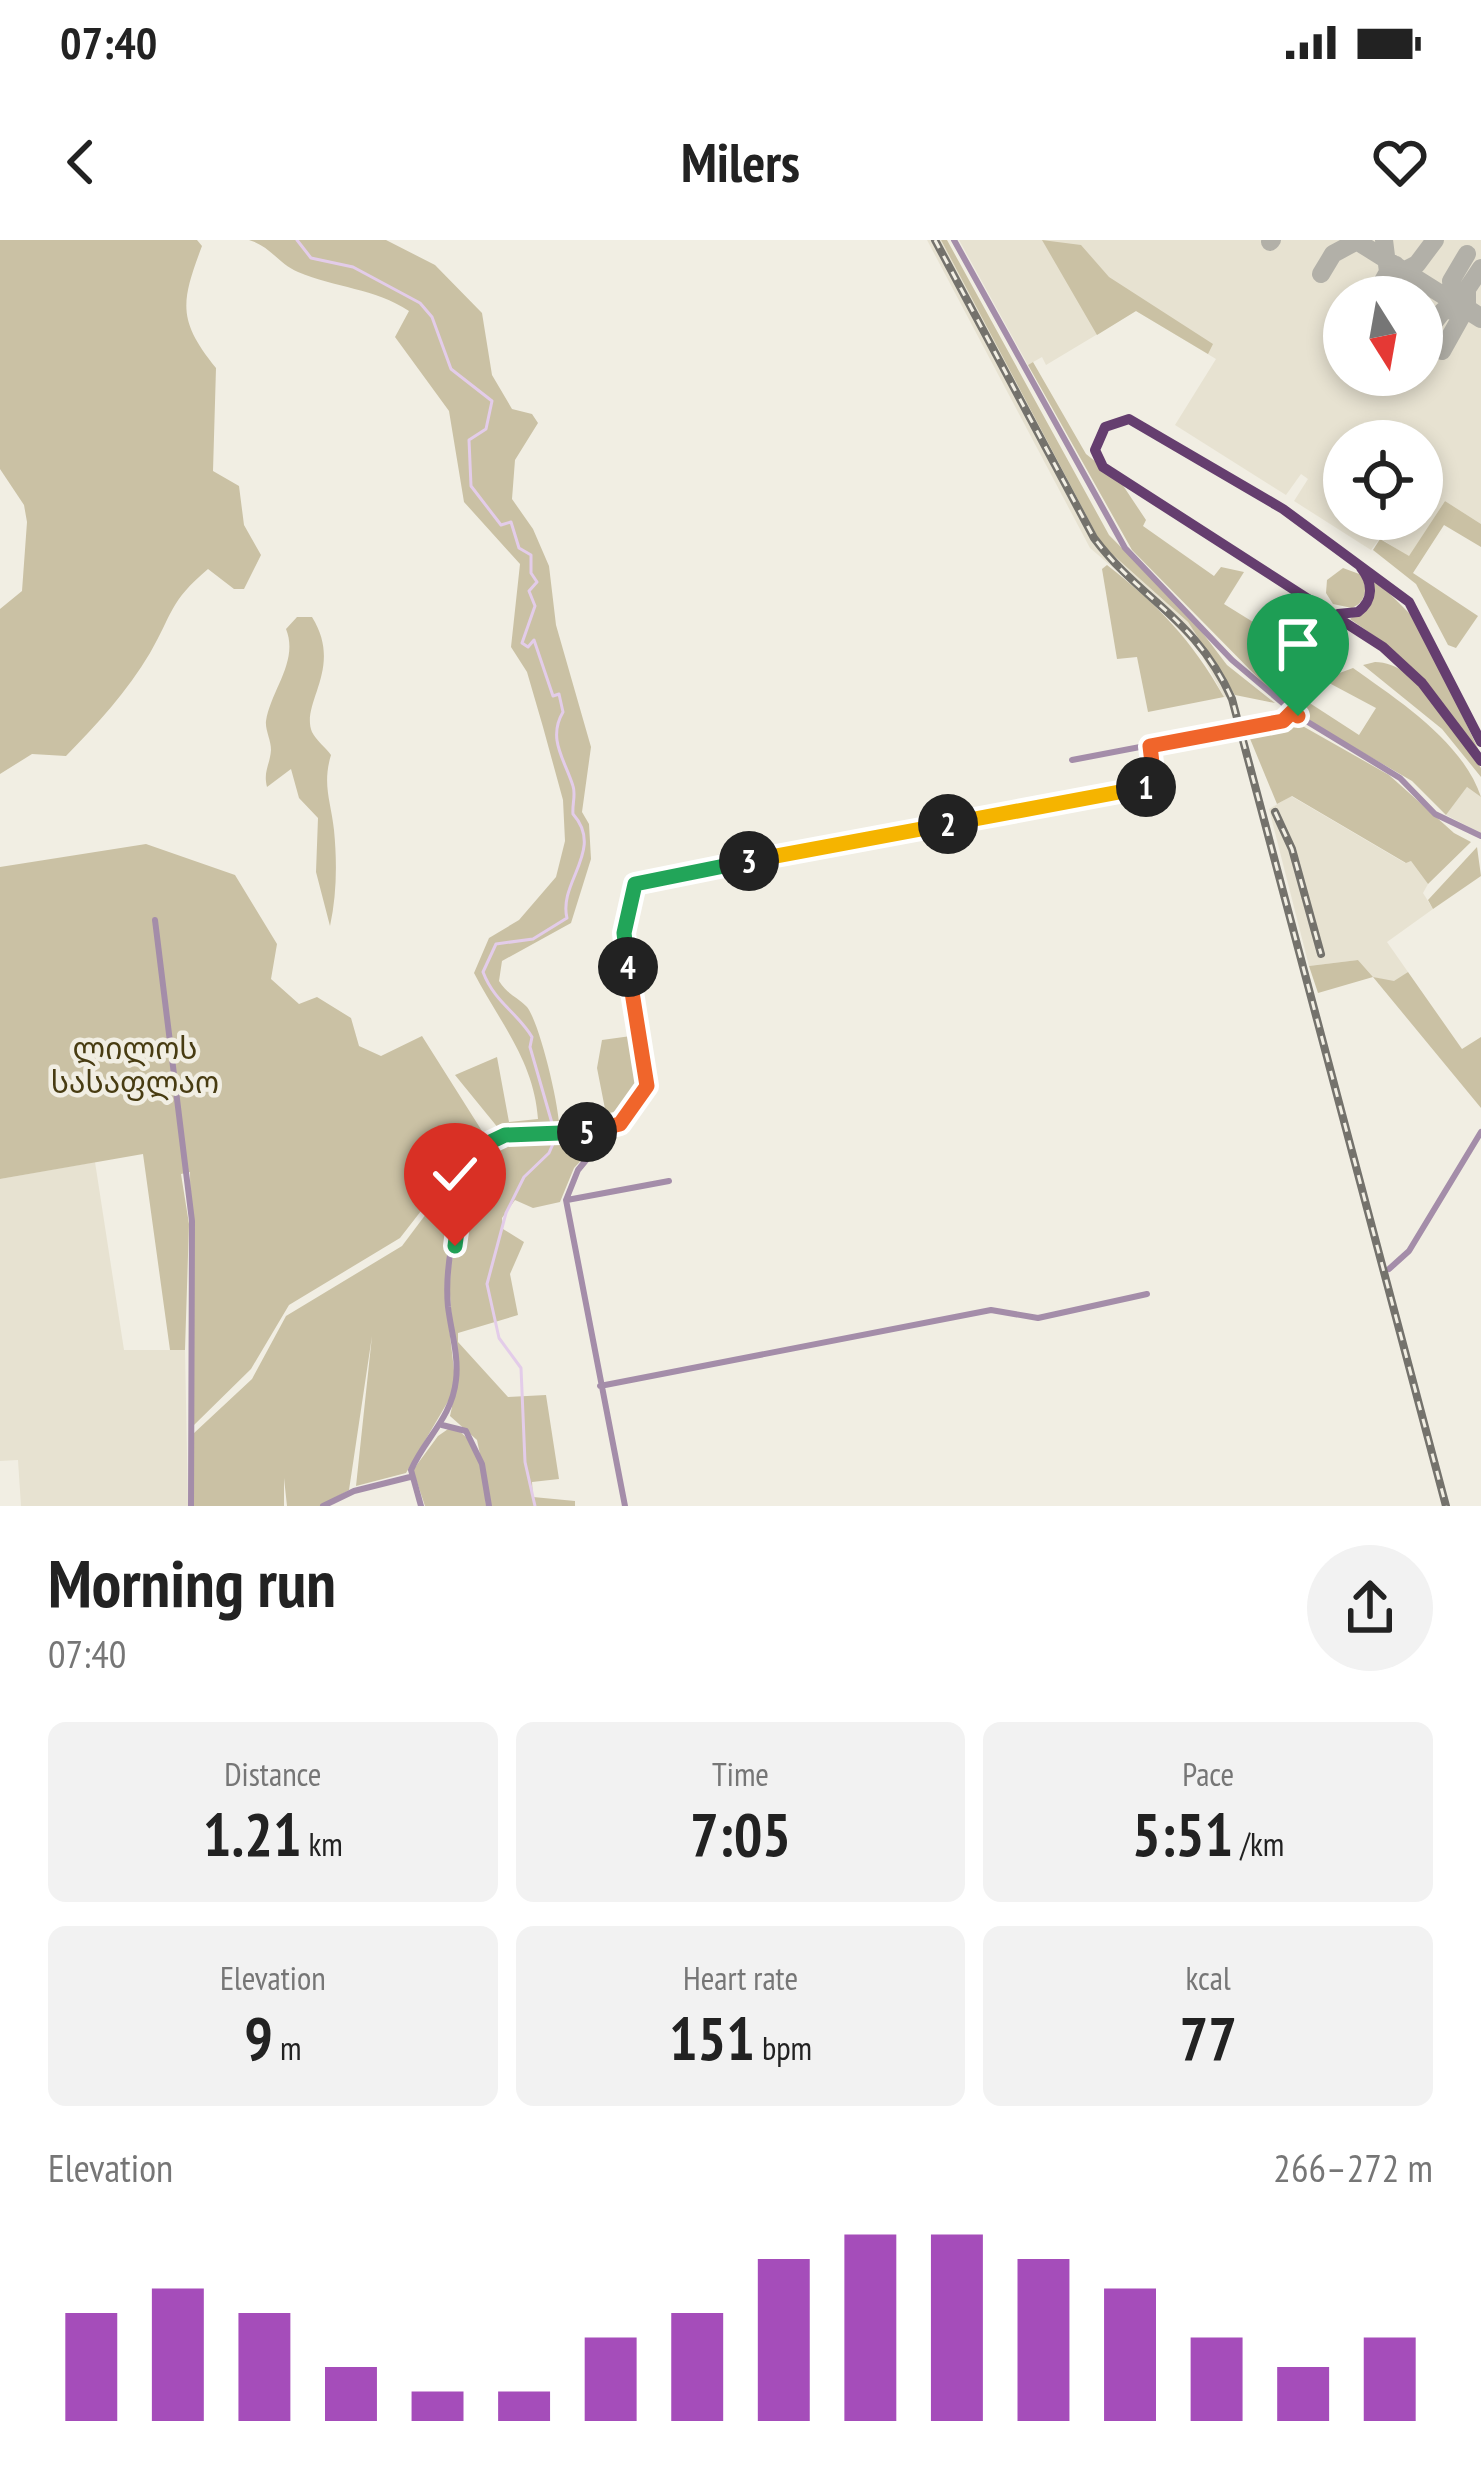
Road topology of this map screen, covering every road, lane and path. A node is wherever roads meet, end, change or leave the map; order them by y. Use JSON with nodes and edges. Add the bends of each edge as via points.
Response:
{"nodes":[{"id":1,"x":954,"y":240,"type":"edge"},
{"id":2,"x":1358,"y":563,"type":"junction"},
{"id":3,"x":1335,"y":614,"type":"junction"},
{"id":4,"x":1292,"y":712,"type":"junction"},
{"id":5,"x":1481,"y":742,"type":"edge"},
{"id":6,"x":1150,"y":746,"type":"junction"},
{"id":7,"x":1072,"y":760,"type":"dead end"},
{"id":8,"x":1481,"y":761,"type":"edge"},
{"id":9,"x":1481,"y":836,"type":"edge"},
{"id":10,"x":154,"y":920,"type":"dead end"},
{"id":11,"x":620,"y":1124,"type":"junction"},
{"id":12,"x":1481,"y":1132,"type":"edge"},
{"id":13,"x":669,"y":1181,"type":"dead end"},
{"id":14,"x":566,"y":1200,"type":"junction"},
{"id":15,"x":1389,"y":1268,"type":"dead end"},
{"id":16,"x":1148,"y":1294,"type":"dead end"},
{"id":17,"x":600,"y":1385,"type":"junction"},
{"id":18,"x":442,"y":1425,"type":"junction"},
{"id":19,"x":411,"y":1477,"type":"junction"},
{"id":20,"x":191,"y":1506,"type":"edge"},
{"id":21,"x":323,"y":1506,"type":"edge"},
{"id":22,"x":421,"y":1506,"type":"edge"},
{"id":23,"x":489,"y":1506,"type":"edge"},
{"id":24,"x":625,"y":1506,"type":"edge"}],
"edges":[{"from":1,"to":4,"type":"street","via":[[1125,548]]},
{"from":2,"to":3,"type":"main road","via":[[1369,599],[1358,612]]},
{"from":2,"to":3,"type":"main road","via":[[1143,424],[1121,418],[1099,434],[1103,466]]},
{"from":2,"to":5,"type":"main road","via":[[1422,621]]},
{"from":3,"to":8,"type":"main road","via":[[1422,682]]},
{"from":4,"to":6,"type":"street","via":[[1283,721]]},
{"from":4,"to":9,"type":"street","via":[[1400,778],[1436,814]]},
{"from":6,"to":7,"type":"street"},
{"from":6,"to":11,"type":"street","via":[[1154,780],[1145,788],[635,884],[624,946],[647,1086]]},
{"from":10,"to":20,"type":"street","via":[[192,1221]]},
{"from":11,"to":14,"type":"street","via":[[578,1170]]},
{"from":11,"to":18,"type":"street","via":[[578,1136],[505,1135],[484,1145],[460,1209],[448,1309],[457,1378]]},
{"from":12,"to":15,"type":"street","via":[[1409,1251]]},
{"from":13,"to":14,"type":"street"},
{"from":14,"to":17,"type":"street"},
{"from":16,"to":17,"type":"street","via":[[1038,1318],[992,1310]]},
{"from":17,"to":24,"type":"street"},
{"from":18,"to":19,"type":"street"},
{"from":18,"to":23,"type":"street","via":[[466,1431],[476,1446]]},
{"from":19,"to":21,"type":"street"},
{"from":19,"to":22,"type":"street"}]}
